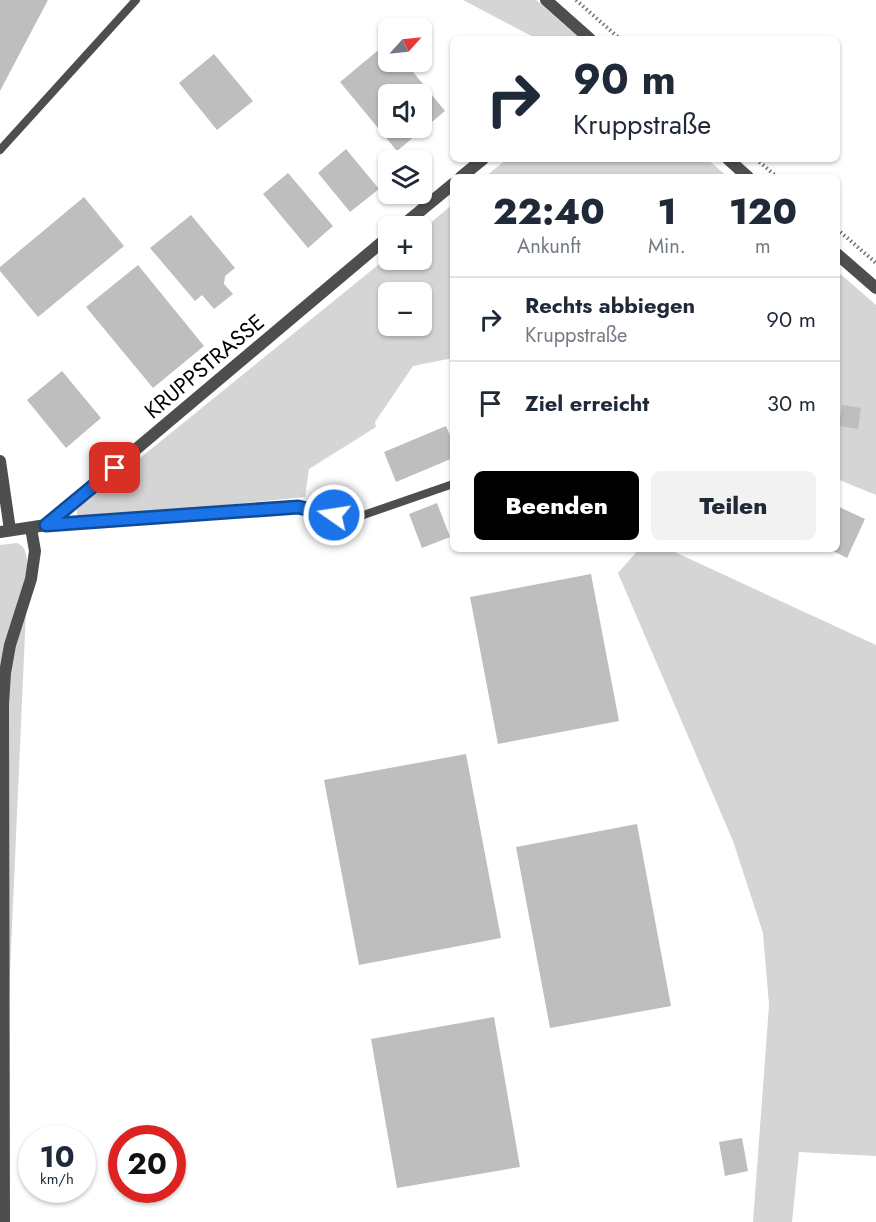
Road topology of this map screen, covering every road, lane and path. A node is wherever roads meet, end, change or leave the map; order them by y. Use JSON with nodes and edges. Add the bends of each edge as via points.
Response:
{"nodes":[{"id":1,"x":136,"y":0,"type":"edge"},
{"id":2,"x":546,"y":0,"type":"edge"},
{"id":3,"x":576,"y":0,"type":"edge"},
{"id":4,"x":587,"y":36,"type":"edge"},
{"id":5,"x":617,"y":36,"type":"edge"},
{"id":6,"x":0,"y":150,"type":"edge"},
{"id":7,"x":479,"y":162,"type":"edge"},
{"id":8,"x":731,"y":162,"type":"edge"},
{"id":9,"x":760,"y":162,"type":"edge"},
{"id":10,"x":465,"y":174,"type":"edge"},
{"id":11,"x":745,"y":174,"type":"edge"},
{"id":12,"x":774,"y":174,"type":"edge"},
{"id":13,"x":450,"y":186,"type":"edge"},
{"id":14,"x":414,"y":216,"type":"edge"},
{"id":15,"x":840,"y":232,"type":"edge"},
{"id":16,"x":378,"y":245,"type":"edge"},
{"id":17,"x":840,"y":257,"type":"edge"},
{"id":18,"x":876,"y":263,"type":"edge"},
{"id":19,"x":876,"y":288,"type":"edge"},
{"id":20,"x":0,"y":461,"type":"edge"},
{"id":21,"x":450,"y":485,"type":"edge"},
{"id":22,"x":46,"y":525,"type":"junction"},
{"id":23,"x":31,"y":528,"type":"junction"},
{"id":24,"x":5,"y":531,"type":"edge"},
{"id":25,"x":3,"y":1217,"type":"edge"}],
"edges":[{"from":1,"to":6,"type":"lane"},
{"from":2,"to":4,"type":"street"},
{"from":3,"to":5,"type":"path"},
{"from":7,"to":10,"type":"street"},
{"from":8,"to":11,"type":"street"},
{"from":9,"to":12,"type":"path"},
{"from":13,"to":14,"type":"street"},
{"from":15,"to":18,"type":"path"},
{"from":16,"to":22,"type":"street","name":"KRUPPSTRASSE"},
{"from":17,"to":19,"type":"street"},
{"from":20,"to":24,"type":"street","name":"KRUPPSTRASSE"},
{"from":21,"to":22,"type":"lane","via":[[352,519],[298,507]]},
{"from":22,"to":23,"type":"street","name":"KRUPPSTRASSE"},
{"from":23,"to":24,"type":"street","name":"KRUPPSTRASSE"},
{"from":23,"to":25,"type":"street","via":[[36,551],[10,645],[3,704]]}]}
